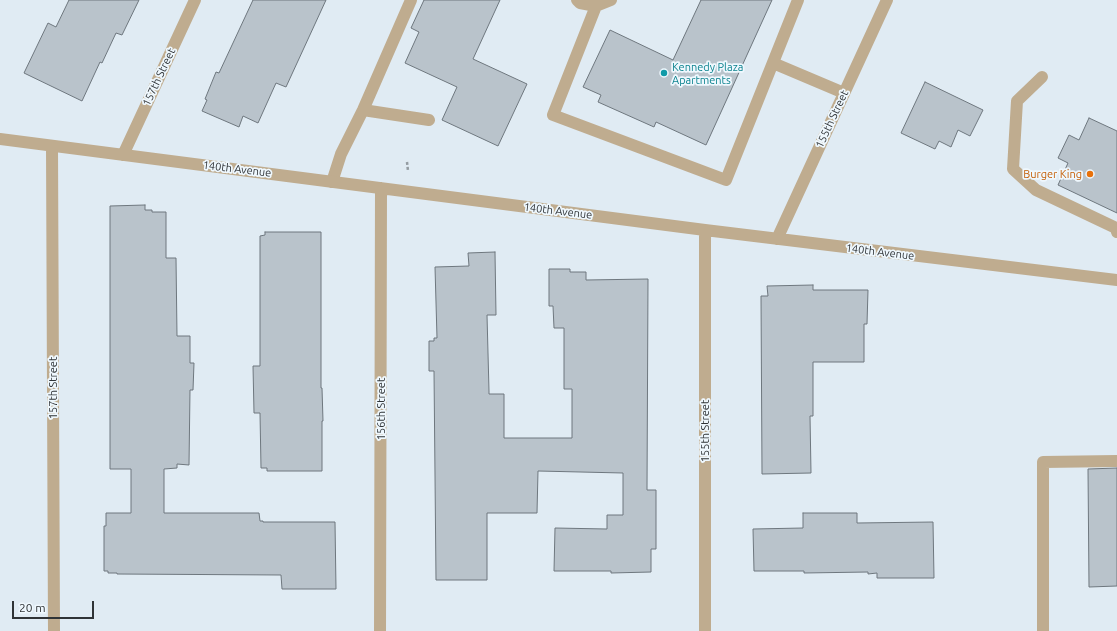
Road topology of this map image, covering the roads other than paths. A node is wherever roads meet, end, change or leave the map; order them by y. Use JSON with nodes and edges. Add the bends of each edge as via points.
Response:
{"nodes":[{"id":1,"x":195,"y":0,"type":"edge"},
{"id":2,"x":411,"y":0,"type":"edge"},
{"id":3,"x":578,"y":0,"type":"edge"},
{"id":4,"x":611,"y":0,"type":"edge"},
{"id":5,"x":798,"y":0,"type":"edge"},
{"id":6,"x":887,"y":0,"type":"edge"},
{"id":7,"x":596,"y":6,"type":"junction"},
{"id":8,"x":773,"y":62,"type":"junction"},
{"id":9,"x":1042,"y":77,"type":"dead end"},
{"id":10,"x":844,"y":93,"type":"junction"},
{"id":11,"x":363,"y":110,"type":"junction"},
{"id":12,"x":429,"y":120,"type":"dead end"},
{"id":13,"x":0,"y":139,"type":"edge"},
{"id":14,"x":52,"y":146,"type":"junction"},
{"id":15,"x":123,"y":155,"type":"junction"},
{"id":16,"x":332,"y":182,"type":"junction"},
{"id":17,"x":381,"y":188,"type":"junction"},
{"id":18,"x":705,"y":230,"type":"junction"},
{"id":19,"x":1117,"y":232,"type":"edge"},
{"id":20,"x":777,"y":239,"type":"junction"},
{"id":21,"x":1117,"y":280,"type":"edge"},
{"id":22,"x":1117,"y":461,"type":"edge"},
{"id":23,"x":54,"y":631,"type":"edge"},
{"id":24,"x":380,"y":631,"type":"edge"},
{"id":25,"x":705,"y":631,"type":"edge"},
{"id":26,"x":1043,"y":631,"type":"edge"}],
"edges":[{"from":1,"to":15,"type":"street","name":"157th Street"},
{"from":2,"to":11,"type":"street"},
{"from":3,"to":7,"type":"street","via":[[580,3]]},
{"from":4,"to":7,"type":"street"},
{"from":5,"to":8,"type":"street"},
{"from":6,"to":10,"type":"street","name":"155th Street"},
{"from":7,"to":8,"type":"street","via":[[553,116],[726,180]]},
{"from":8,"to":10,"type":"street"},
{"from":9,"to":19,"type":"street","via":[[1017,101],[1013,169],[1036,190],[1116,228]]},
{"from":10,"to":20,"type":"street","name":"155th Street"},
{"from":11,"to":12,"type":"street"},
{"from":11,"to":16,"type":"street","via":[[341,154]]},
{"from":13,"to":14,"type":"street","name":"140th Avenue"},
{"from":14,"to":15,"type":"street","name":"140th Avenue"},
{"from":14,"to":23,"type":"street","name":"157th Street"},
{"from":15,"to":16,"type":"street","name":"140th Avenue"},
{"from":16,"to":17,"type":"street","name":"140th Avenue"},
{"from":17,"to":18,"type":"street","name":"140th Avenue"},
{"from":17,"to":24,"type":"street","name":"156th Street"},
{"from":18,"to":20,"type":"street","name":"140th Avenue"},
{"from":18,"to":25,"type":"street","name":"155th Street"},
{"from":20,"to":21,"type":"street","name":"140th Avenue"},
{"from":22,"to":26,"type":"street","via":[[1043,462]]}]}
